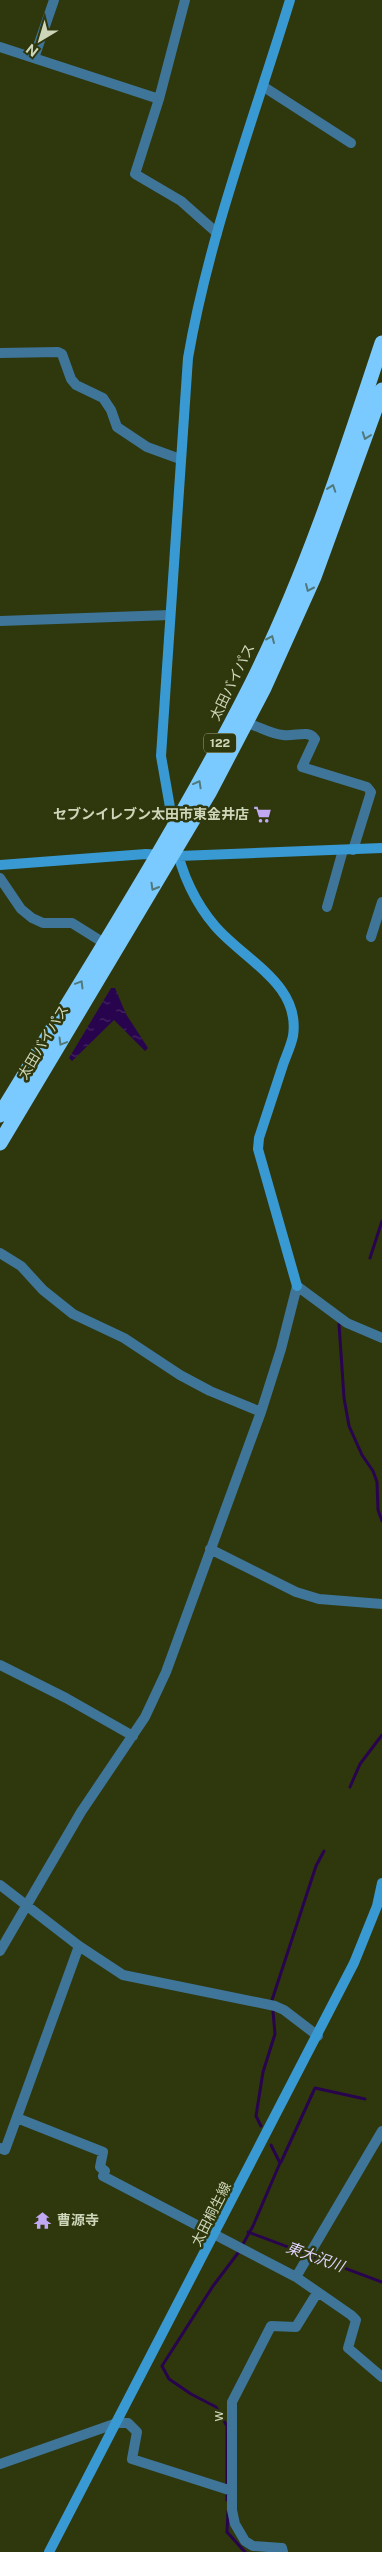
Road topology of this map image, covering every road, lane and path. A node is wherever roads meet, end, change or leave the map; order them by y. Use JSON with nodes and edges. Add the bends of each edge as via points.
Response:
{"nodes":[{"id":1,"x":54,"y":0,"type":"edge"},
{"id":2,"x":184,"y":0,"type":"edge"},
{"id":3,"x":290,"y":0,"type":"edge"},
{"id":4,"x":0,"y":47,"type":"edge"},
{"id":5,"x":34,"y":58,"type":"junction"},
{"id":6,"x":264,"y":87,"type":"junction"},
{"id":7,"x":159,"y":99,"type":"junction"},
{"id":8,"x":350,"y":143,"type":"dead end"},
{"id":9,"x":217,"y":233,"type":"junction"},
{"id":10,"x":382,"y":342,"type":"edge"},
{"id":11,"x":0,"y":354,"type":"edge"},
{"id":12,"x":382,"y":390,"type":"edge"},
{"id":13,"x":378,"y":414,"type":"edge"},
{"id":14,"x":180,"y":459,"type":"junction"},
{"id":15,"x":170,"y":615,"type":"junction"},
{"id":16,"x":0,"y":621,"type":"edge"},
{"id":17,"x":246,"y":723,"type":"junction"},
{"id":18,"x":173,"y":826,"type":"junction"},
{"id":19,"x":382,"y":848,"type":"edge"},
{"id":20,"x":348,"y":850,"type":"junction"},
{"id":21,"x":176,"y":853,"type":"junction"},
{"id":22,"x":156,"y":854,"type":"junction"},
{"id":23,"x":0,"y":864,"type":"edge"},
{"id":24,"x":0,"y":878,"type":"edge"},
{"id":25,"x":382,"y":902,"type":"edge"},
{"id":26,"x":327,"y":907,"type":"dead end"},
{"id":27,"x":371,"y":937,"type":"dead end"},
{"id":28,"x":104,"y":943,"type":"junction"},
{"id":29,"x":0,"y":1115,"type":"edge"},
{"id":30,"x":0,"y":1143,"type":"edge"},
{"id":31,"x":0,"y":1253,"type":"edge"},
{"id":32,"x":297,"y":1286,"type":"junction"},
{"id":33,"x":382,"y":1338,"type":"edge"},
{"id":34,"x":261,"y":1412,"type":"junction"},
{"id":35,"x":210,"y":1549,"type":"junction"},
{"id":36,"x":382,"y":1604,"type":"edge"},
{"id":37,"x":0,"y":1665,"type":"edge"},
{"id":38,"x":133,"y":1736,"type":"junction"},
{"id":39,"x":382,"y":1883,"type":"edge"},
{"id":40,"x":0,"y":1885,"type":"edge"},
{"id":41,"x":26,"y":1904,"type":"junction"},
{"id":42,"x":80,"y":1946,"type":"junction"},
{"id":43,"x":0,"y":1951,"type":"edge"},
{"id":44,"x":318,"y":2036,"type":"junction"},
{"id":45,"x":17,"y":2118,"type":"junction"},
{"id":46,"x":382,"y":2131,"type":"edge"},
{"id":47,"x":0,"y":2148,"type":"edge"},
{"id":48,"x":216,"y":2234,"type":"junction"},
{"id":49,"x":296,"y":2276,"type":"junction"},
{"id":50,"x":317,"y":2293,"type":"junction"},
{"id":51,"x":382,"y":2377,"type":"edge"},
{"id":52,"x":117,"y":2423,"type":"junction"},
{"id":53,"x":0,"y":2464,"type":"edge"},
{"id":54,"x":228,"y":2490,"type":"junction"},
{"id":55,"x":283,"y":2550,"type":"edge"},
{"id":56,"x":50,"y":2552,"type":"edge"}],
"edges":[{"from":1,"to":5,"type":"street"},
{"from":2,"to":7,"type":"street"},
{"from":3,"to":6,"type":"street"},
{"from":4,"to":5,"type":"street"},
{"from":5,"to":7,"type":"street"},
{"from":6,"to":8,"type":"street"},
{"from":6,"to":9,"type":"street"},
{"from":7,"to":9,"type":"street","via":[[134,174],[181,201]]},
{"from":9,"to":14,"type":"street","via":[[197,305],[188,358]]},
{"from":18,"to":10,"type":"highway","name":"太田バイパス","number":"122","one_way":true,"via":[[252,682],[301,571],[320,525]]},
{"from":11,"to":14,"type":"street","via":[[62,354],[71,379],[102,398],[117,427],[147,447]]},
{"from":12,"to":13,"type":"highway","name":"太田バイパス","number":"122"},
{"from":13,"to":17,"type":"highway","name":"太田バイパス","number":"122","one_way":true,"via":[[314,576]]},
{"from":14,"to":15,"type":"street"},
{"from":15,"to":16,"type":"street"},
{"from":15,"to":18,"type":"street","via":[[161,756]]},
{"from":17,"to":20,"type":"street","via":[[284,735],[312,734],[316,740],[302,767],[367,787],[371,792]]},
{"from":17,"to":21,"type":"highway","name":"太田バイパス","number":"122"},
{"from":18,"to":21,"type":"street"},
{"from":18,"to":22,"type":"highway","name":"太田バイパス","number":"122"},
{"from":19,"to":20,"type":"street"},
{"from":20,"to":21,"type":"street"},
{"from":20,"to":26,"type":"street"},
{"from":21,"to":22,"type":"street"},
{"from":21,"to":30,"type":"highway","name":"太田バイパス","number":"122","one_way":true},
{"from":21,"to":32,"type":"street","via":[[204,911],[234,945],[278,984],[292,1010],[293,1036],[258,1149]]},
{"from":22,"to":23,"type":"street"},
{"from":22,"to":28,"type":"highway","name":"太田バイパス","number":"122"},
{"from":24,"to":28,"type":"street","via":[[21,909],[32,918],[43,923],[72,923]]},
{"from":25,"to":27,"type":"street"},
{"from":29,"to":28,"type":"highway","name":"太田バイパス","number":"122","one_way":true},
{"from":31,"to":34,"type":"street","via":[[15,1261],[43,1290],[73,1314],[124,1338],[210,1391]]},
{"from":32,"to":33,"type":"street","via":[[347,1322]]},
{"from":32,"to":34,"type":"street","via":[[282,1349]]},
{"from":34,"to":35,"type":"street"},
{"from":35,"to":36,"type":"street","via":[[296,1592],[319,1599]]},
{"from":35,"to":38,"type":"street","via":[[166,1672]]},
{"from":37,"to":38,"type":"street"},
{"from":38,"to":41,"type":"street","via":[[81,1812]]},
{"from":39,"to":44,"type":"street","name":"太田桐生線","via":[[377,1906],[354,1963]]},
{"from":40,"to":41,"type":"street"},
{"from":41,"to":42,"type":"street"},
{"from":41,"to":43,"type":"street"},
{"from":42,"to":44,"type":"street","via":[[123,1975],[272,2005],[284,2010]]},
{"from":42,"to":45,"type":"street"},
{"from":44,"to":48,"type":"street","name":"太田桐生線"},
{"from":45,"to":47,"type":"street","via":[[5,2150]]},
{"from":45,"to":48,"type":"street","via":[[103,2152],[100,2168],[105,2171],[103,2176]]},
{"from":46,"to":49,"type":"street"},
{"from":48,"to":49,"type":"street"},
{"from":48,"to":52,"type":"street","name":"太田桐生線"},
{"from":49,"to":50,"type":"street"},
{"from":50,"to":51,"type":"street","via":[[355,2317],[348,2348]]},
{"from":50,"to":54,"type":"street","name":"w","via":[[296,2327],[271,2326],[232,2402]]},
{"from":52,"to":53,"type":"street"},
{"from":52,"to":54,"type":"street","via":[[128,2424],[137,2432],[132,2459]]},
{"from":52,"to":56,"type":"street","name":"太田桐生線"},
{"from":54,"to":55,"type":"street","name":"w","via":[[235,2524],[245,2541],[253,2546]]}]}
